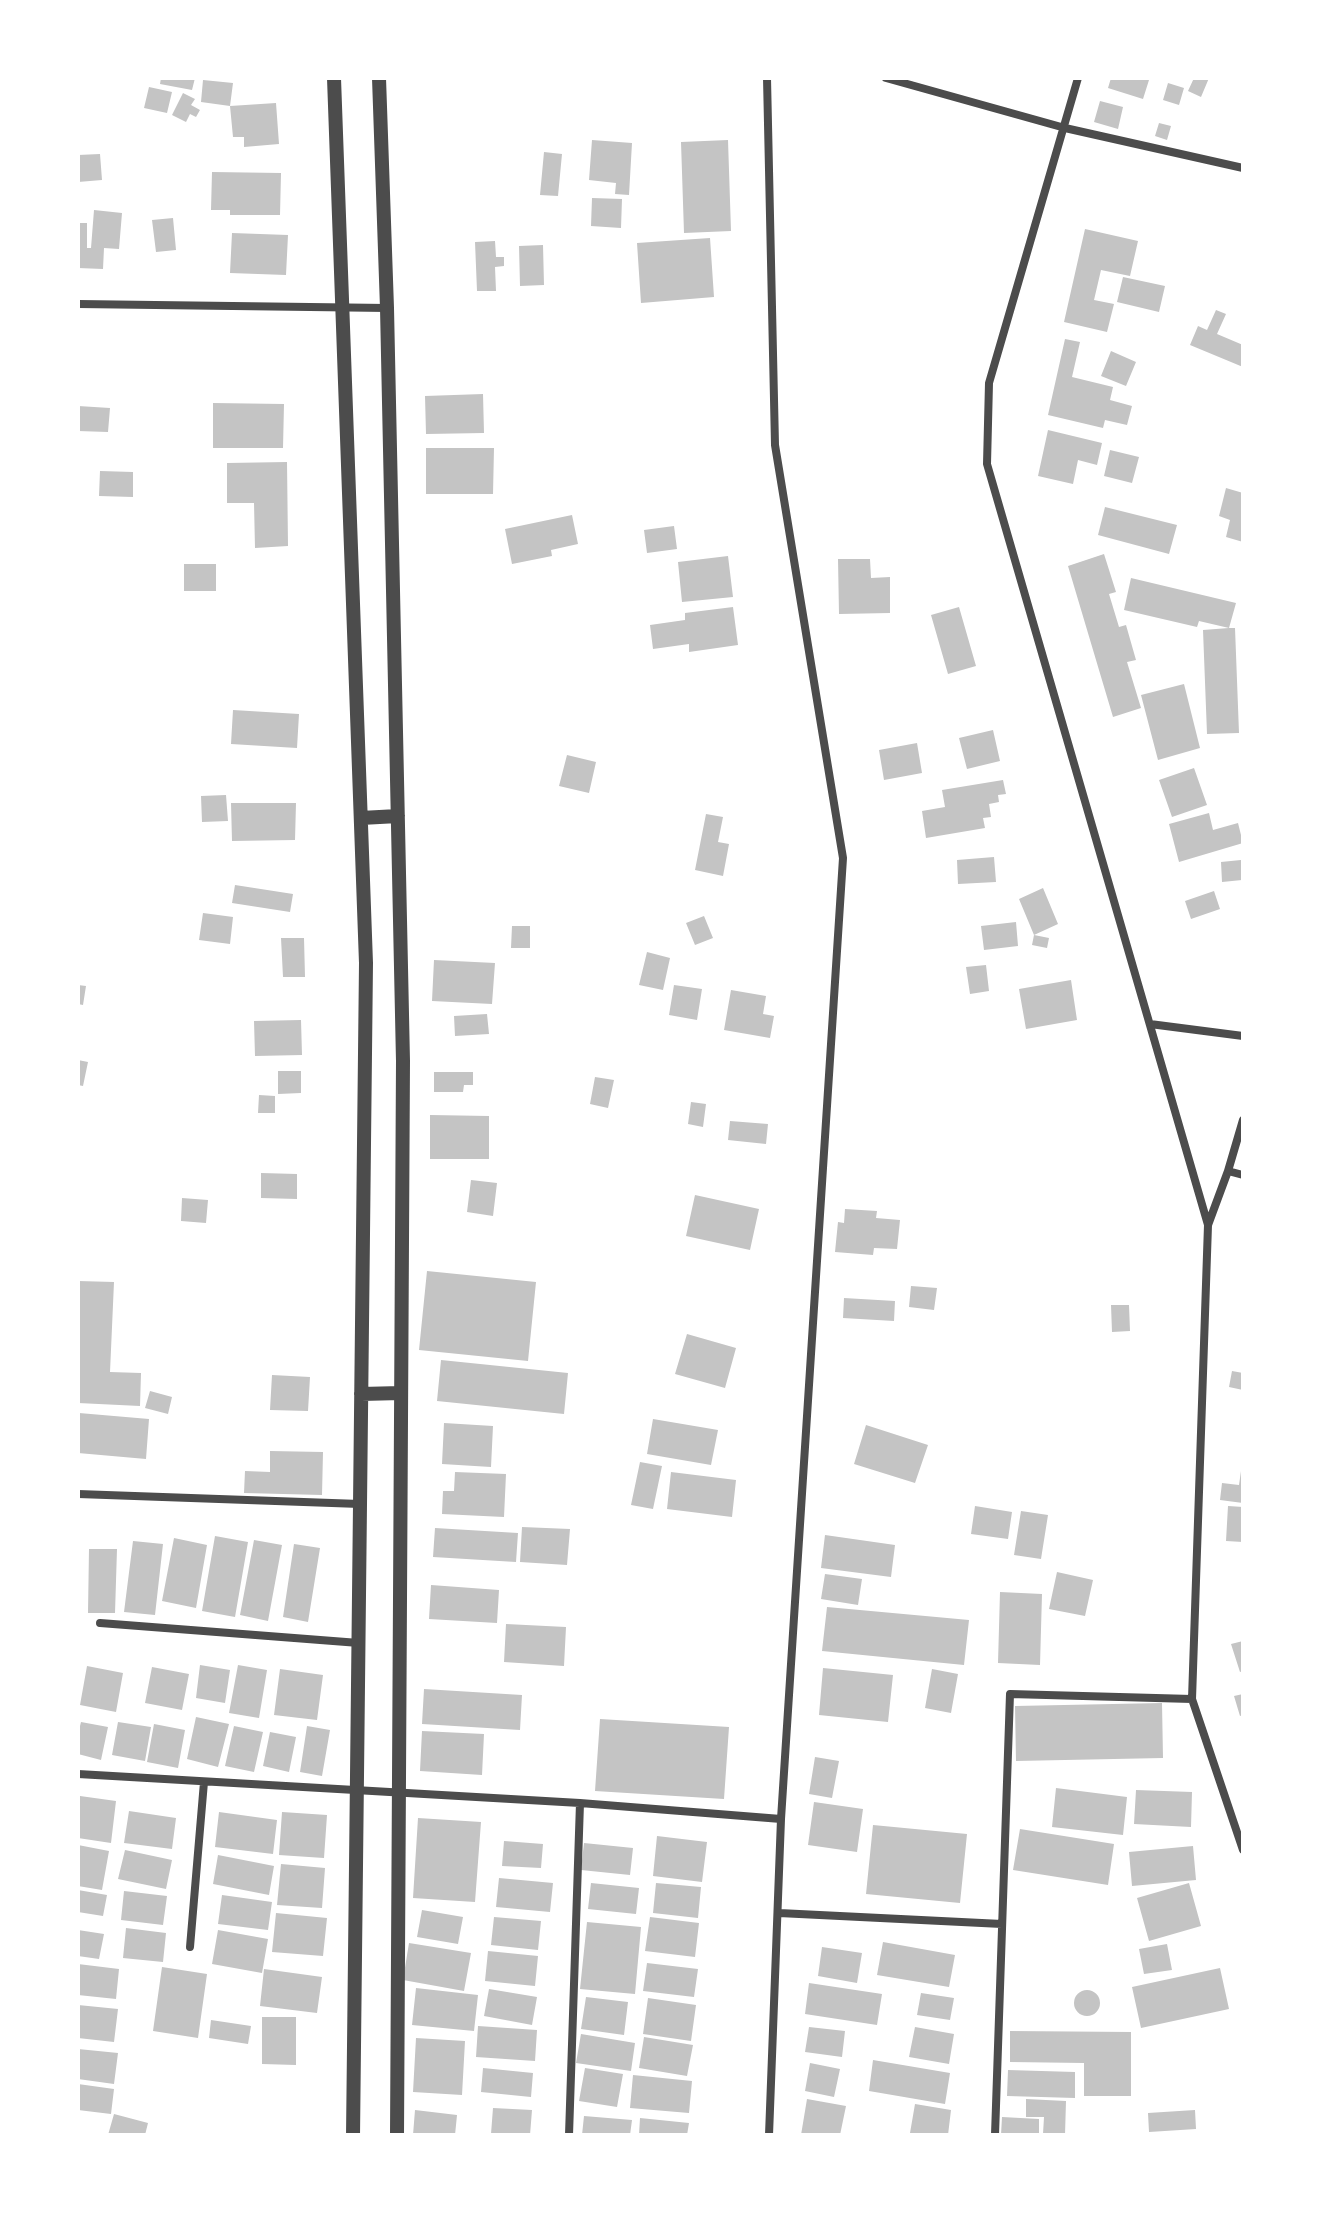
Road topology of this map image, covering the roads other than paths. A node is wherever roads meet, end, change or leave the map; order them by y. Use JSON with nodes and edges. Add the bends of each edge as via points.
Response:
{"nodes":[{"id":1,"x":334,"y":78,"type":"edge"},
{"id":2,"x":379,"y":78,"type":"edge"},
{"id":3,"x":767,"y":78,"type":"edge"},
{"id":4,"x":886,"y":78,"type":"edge"},
{"id":5,"x":1078,"y":78,"type":"edge"},
{"id":6,"x":1065,"y":128,"type":"junction"},
{"id":7,"x":1243,"y":168,"type":"edge"},
{"id":8,"x":78,"y":304,"type":"edge"},
{"id":9,"x":387,"y":308,"type":"junction"},
{"id":10,"x":341,"y":309,"type":"junction"},
{"id":11,"x":398,"y":816,"type":"junction"},
{"id":12,"x":361,"y":818,"type":"junction"},
{"id":13,"x":1150,"y":1024,"type":"junction"},
{"id":14,"x":1243,"y":1036,"type":"edge"},
{"id":15,"x":1243,"y":1120,"type":"edge"},
{"id":16,"x":1228,"y":1171,"type":"junction"},
{"id":17,"x":1243,"y":1175,"type":"edge"},
{"id":18,"x":1208,"y":1225,"type":"junction"},
{"id":19,"x":401,"y":1393,"type":"junction"},
{"id":20,"x":361,"y":1394,"type":"junction"},
{"id":21,"x":78,"y":1494,"type":"edge"},
{"id":22,"x":360,"y":1504,"type":"junction"},
{"id":23,"x":100,"y":1623,"type":"dead end"},
{"id":24,"x":359,"y":1643,"type":"junction"},
{"id":25,"x":1192,"y":1699,"type":"junction"},
{"id":26,"x":78,"y":1774,"type":"edge"},
{"id":27,"x":204,"y":1782,"type":"junction"},
{"id":28,"x":357,"y":1791,"type":"junction"},
{"id":29,"x":397,"y":1794,"type":"junction"},
{"id":30,"x":580,"y":1803,"type":"junction"},
{"id":31,"x":781,"y":1819,"type":"junction"},
{"id":32,"x":1243,"y":1850,"type":"edge"},
{"id":33,"x":779,"y":1913,"type":"junction"},
{"id":34,"x":1002,"y":1924,"type":"junction"},
{"id":35,"x":190,"y":1947,"type":"dead end"},
{"id":36,"x":353,"y":2135,"type":"edge"},
{"id":37,"x":397,"y":2135,"type":"edge"},
{"id":38,"x":569,"y":2135,"type":"edge"},
{"id":39,"x":769,"y":2135,"type":"edge"},
{"id":40,"x":995,"y":2135,"type":"edge"}],
"edges":[{"from":1,"to":10,"type":"street"},
{"from":2,"to":9,"type":"street"},
{"from":3,"to":31,"type":"street","via":[[775,445],[843,858]]},
{"from":4,"to":6,"type":"street"},
{"from":5,"to":6,"type":"street"},
{"from":6,"to":7,"type":"street"},
{"from":6,"to":13,"type":"street","via":[[989,383],[987,464]]},
{"from":8,"to":10,"type":"street"},
{"from":9,"to":10,"type":"street"},
{"from":9,"to":11,"type":"street"},
{"from":10,"to":12,"type":"street"},
{"from":11,"to":12,"type":"street"},
{"from":11,"to":19,"type":"street"},
{"from":12,"to":20,"type":"street","via":[[366,963]]},
{"from":13,"to":14,"type":"street"},
{"from":13,"to":18,"type":"street"},
{"from":15,"to":16,"type":"street"},
{"from":16,"to":17,"type":"street"},
{"from":16,"to":18,"type":"street"},
{"from":18,"to":25,"type":"street"},
{"from":19,"to":20,"type":"street"},
{"from":19,"to":29,"type":"street"},
{"from":20,"to":22,"type":"street"},
{"from":21,"to":22,"type":"street"},
{"from":22,"to":24,"type":"street"},
{"from":23,"to":24,"type":"street"},
{"from":24,"to":28,"type":"street"},
{"from":25,"to":32,"type":"street"},
{"from":25,"to":34,"type":"street","via":[[1010,1694]]},
{"from":26,"to":27,"type":"street"},
{"from":27,"to":28,"type":"street"},
{"from":27,"to":35,"type":"street"},
{"from":28,"to":29,"type":"street"},
{"from":28,"to":36,"type":"street"},
{"from":29,"to":30,"type":"street"},
{"from":29,"to":37,"type":"street"},
{"from":30,"to":31,"type":"street"},
{"from":30,"to":38,"type":"street"},
{"from":31,"to":33,"type":"street"},
{"from":33,"to":34,"type":"street"},
{"from":33,"to":39,"type":"street"},
{"from":34,"to":40,"type":"street"}]}
